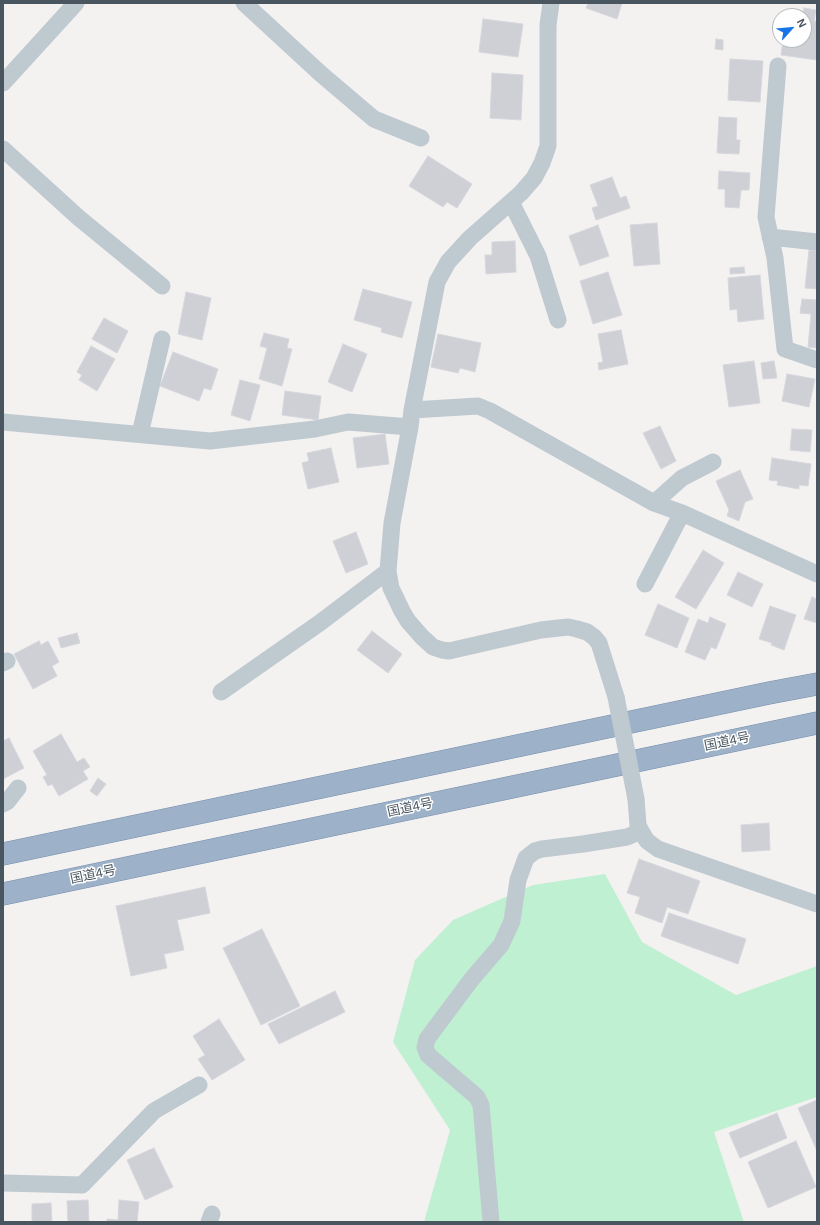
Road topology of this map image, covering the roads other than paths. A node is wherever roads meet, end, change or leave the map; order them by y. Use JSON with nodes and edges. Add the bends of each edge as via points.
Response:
{"nodes":[{"id":1,"x":76,"y":3,"type":"edge"},
{"id":2,"x":244,"y":3,"type":"edge"},
{"id":3,"x":551,"y":3,"type":"edge"},
{"id":4,"x":778,"y":66,"type":"dead end"},
{"id":5,"x":3,"y":83,"type":"edge"},
{"id":6,"x":421,"y":138,"type":"dead end"},
{"id":7,"x":3,"y":149,"type":"edge"},
{"id":8,"x":511,"y":202,"type":"junction"},
{"id":9,"x":770,"y":237,"type":"junction"},
{"id":10,"x":817,"y":242,"type":"edge"},
{"id":11,"x":162,"y":286,"type":"dead end"},
{"id":12,"x":558,"y":320,"type":"dead end"},
{"id":13,"x":162,"y":339,"type":"dead end"},
{"id":14,"x":817,"y":360,"type":"edge"},
{"id":15,"x":411,"y":419,"type":"junction"},
{"id":16,"x":3,"y":422,"type":"edge"},
{"id":17,"x":140,"y":434,"type":"junction"},
{"id":18,"x":713,"y":462,"type":"dead end"},
{"id":19,"x":654,"y":503,"type":"junction"},
{"id":20,"x":682,"y":513,"type":"junction"},
{"id":21,"x":388,"y":571,"type":"junction"},
{"id":22,"x":817,"y":574,"type":"edge"},
{"id":23,"x":645,"y":584,"type":"dead end"},
{"id":24,"x":817,"y":684,"type":"edge"},
{"id":25,"x":221,"y":692,"type":"dead end"},
{"id":26,"x":817,"y":723,"type":"edge"},
{"id":27,"x":18,"y":788,"type":"dead end"},
{"id":28,"x":3,"y":804,"type":"edge"},
{"id":29,"x":641,"y":831,"type":"junction"},
{"id":30,"x":3,"y":854,"type":"edge"},
{"id":31,"x":3,"y":894,"type":"edge"},
{"id":32,"x":817,"y":904,"type":"edge"},
{"id":33,"x":199,"y":1085,"type":"dead end"},
{"id":34,"x":3,"y":1183,"type":"edge"},
{"id":35,"x":491,"y":1222,"type":"edge"}],
"edges":[{"from":1,"to":5,"type":"street"},
{"from":2,"to":6,"type":"street","via":[[374,119]]},
{"from":3,"to":8,"type":"street","via":[[548,24],[548,146],[534,178]]},
{"from":4,"to":9,"type":"street","via":[[766,217]]},
{"from":7,"to":11,"type":"street","via":[[79,218]]},
{"from":8,"to":12,"type":"street","via":[[538,256]]},
{"from":8,"to":15,"type":"street","via":[[470,238],[448,262],[437,282]]},
{"from":9,"to":10,"type":"street"},
{"from":9,"to":14,"type":"street","via":[[775,258],[785,349]]},
{"from":13,"to":17,"type":"street"},
{"from":15,"to":17,"type":"street","via":[[348,422],[315,429],[210,440]]},
{"from":15,"to":19,"type":"street","via":[[478,406]]},
{"from":15,"to":21,"type":"street","via":[[392,523]]},
{"from":16,"to":17,"type":"street"},
{"from":18,"to":19,"type":"street","via":[[682,478]]},
{"from":19,"to":20,"type":"street"},
{"from":20,"to":22,"type":"street"},
{"from":20,"to":23,"type":"street"},
{"from":21,"to":25,"type":"street"},
{"from":21,"to":29,"type":"street","bridge":true,"via":[[395,599],[408,621],[422,638],[433,647],[442,650],[449,651],[542,630],[568,627],[587,632],[594,637],[599,643],[616,697]]},
{"from":24,"to":30,"type":"highway"},
{"from":26,"to":31,"type":"highway","name":"国道4号"},
{"from":27,"to":28,"type":"street"},
{"from":29,"to":32,"type":"street","via":[[647,841],[658,849]]},
{"from":29,"to":35,"type":"street","via":[[627,837],[542,849],[526,858],[518,880],[512,920],[501,945],[471,980],[427,1040],[425,1047],[428,1055],[477,1097],[481,1105]]},
{"from":33,"to":34,"type":"street","via":[[154,1111],[82,1185]]}]}
